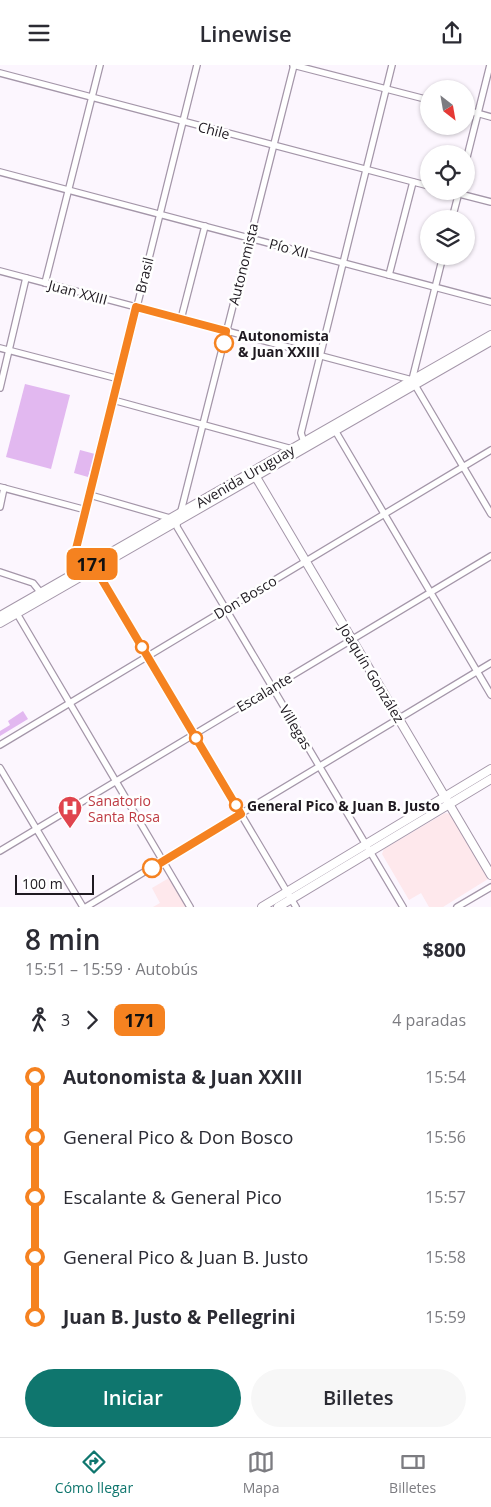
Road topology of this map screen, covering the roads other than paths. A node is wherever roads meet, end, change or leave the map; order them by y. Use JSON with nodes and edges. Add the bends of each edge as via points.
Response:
{"nodes":[{"id":1,"x":100,"y":65,"type":"edge"},
{"id":2,"x":197,"y":65,"type":"edge"},
{"id":3,"x":294,"y":65,"type":"edge"},
{"id":4,"x":392,"y":65,"type":"edge"},
{"id":5,"x":490,"y":65,"type":"edge"},
{"id":6,"x":0,"y":73,"type":"edge"},
{"id":7,"x":386,"y":89,"type":"junction"},
{"id":8,"x":92,"y":97,"type":"junction"},
{"id":9,"x":420,"y":98,"type":"edge"},
{"id":10,"x":475,"y":112,"type":"edge"},
{"id":11,"x":478,"y":113,"type":"junction"},
{"id":12,"x":491,"y":117,"type":"edge"},
{"id":13,"x":183,"y":121,"type":"junction"},
{"id":14,"x":273,"y":145,"type":"junction"},
{"id":15,"x":470,"y":145,"type":"edge"},
{"id":16,"x":366,"y":170,"type":"junction"},
{"id":17,"x":0,"y":172,"type":"edge"},
{"id":18,"x":413,"y":182,"type":"junction"},
{"id":19,"x":420,"y":184,"type":"edge"},
{"id":20,"x":68,"y":190,"type":"junction"},
{"id":21,"x":475,"y":198,"type":"edge"},
{"id":22,"x":491,"y":202,"type":"edge"},
{"id":23,"x":160,"y":214,"type":"junction"},
{"id":24,"x":204,"y":226,"type":"junction"},
{"id":25,"x":250,"y":238,"type":"junction"},
{"id":26,"x":343,"y":263,"type":"junction"},
{"id":27,"x":441,"y":265,"type":"edge"},
{"id":28,"x":0,"y":271,"type":"edge"},
{"id":29,"x":389,"y":275,"type":"junction"},
{"id":30,"x":26,"y":278,"type":"junction"},
{"id":31,"x":45,"y":283,"type":"junction"},
{"id":32,"x":435,"y":287,"type":"junction"},
{"id":33,"x":491,"y":302,"type":"edge"},
{"id":34,"x":136,"y":307,"type":"junction"},
{"id":35,"x":181,"y":319,"type":"junction"},
{"id":36,"x":226,"y":331,"type":"junction"},
{"id":37,"x":491,"y":335,"type":"edge"},
{"id":38,"x":491,"y":341,"type":"edge"},
{"id":39,"x":0,"y":348,"type":"edge"},
{"id":40,"x":9,"y":351,"type":"junction"},
{"id":41,"x":320,"y":356,"type":"junction"},
{"id":42,"x":119,"y":379,"type":"junction"},
{"id":43,"x":413,"y":382,"type":"junction"},
{"id":44,"x":0,"y":388,"type":"edge"},
{"id":45,"x":113,"y":400,"type":"junction"},
{"id":46,"x":203,"y":425,"type":"junction"},
{"id":47,"x":334,"y":428,"type":"junction"},
{"id":48,"x":300,"y":447,"type":"junction"},
{"id":49,"x":491,"y":449,"type":"edge"},
{"id":50,"x":463,"y":466,"type":"junction"},
{"id":51,"x":254,"y":474,"type":"junction"},
{"id":52,"x":2,"y":488,"type":"edge"},
{"id":53,"x":90,"y":495,"type":"junction"},
{"id":54,"x":0,"y":507,"type":"edge"},
{"id":55,"x":86,"y":510,"type":"junction"},
{"id":56,"x":181,"y":513,"type":"junction"},
{"id":57,"x":384,"y":514,"type":"junction"},
{"id":58,"x":491,"y":514,"type":"edge"},
{"id":59,"x":174,"y":520,"type":"junction"},
{"id":60,"x":491,"y":556,"type":"edge"},
{"id":61,"x":306,"y":561,"type":"junction"},
{"id":62,"x":94,"y":566,"type":"junction"},
{"id":63,"x":78,"y":572,"type":"junction"},
{"id":64,"x":0,"y":573,"type":"edge"},
{"id":65,"x":430,"y":592,"type":"junction"},
{"id":66,"x":41,"y":593,"type":"junction"},
{"id":67,"x":33,"y":604,"type":"junction"},
{"id":68,"x":226,"y":609,"type":"junction"},
{"id":69,"x":15,"y":611,"type":"junction"},
{"id":70,"x":0,"y":617,"type":"edge"},
{"id":71,"x":0,"y":623,"type":"edge"},
{"id":72,"x":352,"y":639,"type":"junction"},
{"id":73,"x":147,"y":656,"type":"junction"},
{"id":74,"x":491,"y":663,"type":"edge"},
{"id":75,"x":477,"y":672,"type":"junction"},
{"id":76,"x":272,"y":687,"type":"junction"},
{"id":77,"x":491,"y":695,"type":"edge"},
{"id":78,"x":70,"y":703,"type":"junction"},
{"id":79,"x":399,"y":719,"type":"junction"},
{"id":80,"x":194,"y":735,"type":"junction"},
{"id":81,"x":0,"y":745,"type":"edge"},
{"id":82,"x":319,"y":767,"type":"junction"},
{"id":83,"x":0,"y":768,"type":"edge"},
{"id":84,"x":491,"y":769,"type":"edge"},
{"id":85,"x":491,"y":779,"type":"edge"},
{"id":86,"x":116,"y":781,"type":"junction"},
{"id":87,"x":447,"y":800,"type":"junction"},
{"id":88,"x":241,"y":814,"type":"junction"},
{"id":89,"x":36,"y":829,"type":"junction"},
{"id":90,"x":368,"y":848,"type":"junction"},
{"id":91,"x":0,"y":851,"type":"edge"},
{"id":92,"x":163,"y":861,"type":"junction"},
{"id":93,"x":491,"y":875,"type":"edge"},
{"id":94,"x":491,"y":887,"type":"edge"},
{"id":95,"x":289,"y":895,"type":"junction"},
{"id":96,"x":85,"y":907,"type":"edge"},
{"id":97,"x":190,"y":907,"type":"edge"},
{"id":98,"x":262,"y":907,"type":"edge"},
{"id":99,"x":278,"y":907,"type":"edge"},
{"id":100,"x":296,"y":907,"type":"edge"},
{"id":101,"x":403,"y":907,"type":"edge"},
{"id":102,"x":457,"y":907,"type":"edge"}],
"edges":[{"from":1,"to":8,"type":"street"},
{"from":2,"to":13,"type":"street","name":"Brasil"},
{"from":3,"to":7,"type":"street"},
{"from":3,"to":14,"type":"street","name":"Autonomista"},
{"from":4,"to":7,"type":"street"},
{"from":5,"to":11,"type":"street"},
{"from":6,"to":8,"type":"street","name":"Chile"},
{"from":7,"to":9,"type":"street"},
{"from":7,"to":16,"type":"street"},
{"from":8,"to":13,"type":"street","name":"Chile"},
{"from":8,"to":20,"type":"street"},
{"from":10,"to":11,"type":"street"},
{"from":11,"to":12,"type":"street"},
{"from":11,"to":15,"type":"street"},
{"from":13,"to":14,"type":"street","name":"Chile"},
{"from":13,"to":23,"type":"street","name":"Brasil"},
{"from":14,"to":16,"type":"street","name":"Chile"},
{"from":14,"to":25,"type":"street","name":"Autonomista"},
{"from":16,"to":18,"type":"street","name":"Chile"},
{"from":16,"to":26,"type":"street"},
{"from":17,"to":20,"type":"street","name":"Pío XII"},
{"from":18,"to":19,"type":"street","name":"Chile"},
{"from":18,"to":29,"type":"street"},
{"from":20,"to":23,"type":"street","name":"Pío XII"},
{"from":20,"to":31,"type":"street"},
{"from":21,"to":22,"type":"street"},
{"from":23,"to":24,"type":"street","name":"Pío XII"},
{"from":23,"to":34,"type":"street","name":"Brasil"},
{"from":24,"to":25,"type":"street","name":"Pío XII"},
{"from":24,"to":35,"type":"street"},
{"from":25,"to":26,"type":"street","name":"Pío XII"},
{"from":25,"to":36,"type":"street","name":"Autonomista"},
{"from":26,"to":29,"type":"street","name":"Pío XII"},
{"from":26,"to":41,"type":"street"},
{"from":27,"to":32,"type":"street"},
{"from":28,"to":30,"type":"street","name":"Juan XXIII"},
{"from":29,"to":32,"type":"street","name":"Pío XII"},
{"from":30,"to":31,"type":"street","name":"Juan XXIII"},
{"from":30,"to":40,"type":"street"},
{"from":31,"to":34,"type":"street","name":"Juan XXIII"},
{"from":32,"to":33,"type":"street","name":"Pío XII"},
{"from":32,"to":43,"type":"street"},
{"from":34,"to":35,"type":"street","name":"Juan XXIII"},
{"from":34,"to":42,"type":"street","name":"Brasil"},
{"from":35,"to":36,"type":"street","name":"Juan XXIII"},
{"from":36,"to":41,"type":"street","name":"Juan XXIII"},
{"from":36,"to":46,"type":"street","name":"Autonomista"},
{"from":37,"to":43,"type":"main road","name":"Avenida Uruguay"},
{"from":38,"to":43,"type":"main road","name":"Avenida Uruguay"},
{"from":39,"to":40,"type":"street"},
{"from":40,"to":42,"type":"street"},
{"from":40,"to":44,"type":"street"},
{"from":41,"to":43,"type":"street","name":"Juan XXIII"},
{"from":41,"to":48,"type":"street","via":[[300,433]]},
{"from":42,"to":45,"type":"street","name":"Brasil"},
{"from":43,"to":47,"type":"main road","name":"Avenida Uruguay"},
{"from":43,"to":50,"type":"street"},
{"from":45,"to":46,"type":"street"},
{"from":45,"to":53,"type":"street","name":"Brasil"},
{"from":46,"to":48,"type":"street"},
{"from":46,"to":56,"type":"street","name":"Autonomista"},
{"from":47,"to":48,"type":"main road","name":"Avenida Uruguay"},
{"from":47,"to":57,"type":"street"},
{"from":48,"to":51,"type":"main road","name":"Avenida Uruguay"},
{"from":49,"to":50,"type":"street","name":"Don Bosco"},
{"from":50,"to":57,"type":"street","name":"Don Bosco"},
{"from":50,"to":58,"type":"street"},
{"from":51,"to":56,"type":"main road","name":"Avenida Uruguay"},
{"from":51,"to":59,"type":"main road","name":"Avenida Uruguay"},
{"from":51,"to":61,"type":"main road","name":"Joaquín González"},
{"from":52,"to":54,"type":"street"},
{"from":52,"to":55,"type":"street"},
{"from":53,"to":55,"type":"street","name":"Brasil"},
{"from":53,"to":59,"type":"street"},
{"from":55,"to":63,"type":"street","name":"Brasil","via":[[73,561]]},
{"from":56,"to":59,"type":"main road","name":"Avenida Uruguay"},
{"from":57,"to":61,"type":"street","name":"Don Bosco"},
{"from":57,"to":65,"type":"street"},
{"from":59,"to":62,"type":"main road","name":"Avenida Uruguay"},
{"from":59,"to":68,"type":"street","name":"Villegas"},
{"from":60,"to":65,"type":"street","name":"Escalante"},
{"from":61,"to":68,"type":"street","name":"Don Bosco"},
{"from":61,"to":72,"type":"main road","name":"Joaquín González"},
{"from":62,"to":63,"type":"main road","name":"Avenida Uruguay"},
{"from":62,"to":67,"type":"main road","name":"Avenida Uruguay"},
{"from":62,"to":73,"type":"street"},
{"from":63,"to":66,"type":"main road","name":"Avenida Uruguay"},
{"from":64,"to":66,"type":"street","via":[[33,583]]},
{"from":65,"to":72,"type":"street","name":"Escalante"},
{"from":65,"to":75,"type":"street"},
{"from":66,"to":67,"type":"main road"},
{"from":66,"to":69,"type":"main road","name":"Avenida Uruguay"},
{"from":67,"to":69,"type":"main road","name":"Avenida Uruguay"},
{"from":68,"to":73,"type":"street","name":"Don Bosco"},
{"from":68,"to":76,"type":"street","name":"Villegas"},
{"from":69,"to":70,"type":"main road","name":"Avenida Uruguay"},
{"from":69,"to":71,"type":"main road","name":"Avenida Uruguay"},
{"from":69,"to":78,"type":"street"},
{"from":72,"to":76,"type":"street","name":"Escalante"},
{"from":72,"to":79,"type":"main road","name":"Joaquín González"},
{"from":73,"to":78,"type":"street","name":"Don Bosco"},
{"from":73,"to":80,"type":"street"},
{"from":74,"to":75,"type":"street"},
{"from":75,"to":77,"type":"street"},
{"from":75,"to":79,"type":"street"},
{"from":76,"to":80,"type":"street","name":"Escalante"},
{"from":76,"to":82,"type":"street","name":"Villegas"},
{"from":78,"to":81,"type":"street","name":"Don Bosco"},
{"from":78,"to":86,"type":"street"},
{"from":79,"to":82,"type":"street"},
{"from":79,"to":87,"type":"main road","name":"Joaquín González"},
{"from":80,"to":86,"type":"street","name":"Escalante"},
{"from":80,"to":88,"type":"street"},
{"from":82,"to":88,"type":"street"},
{"from":82,"to":90,"type":"street","name":"Villegas"},
{"from":83,"to":89,"type":"street"},
{"from":84,"to":87,"type":"main road"},
{"from":85,"to":87,"type":"main road"},
{"from":86,"to":89,"type":"street","name":"Escalante"},
{"from":86,"to":92,"type":"street"},
{"from":87,"to":90,"type":"main road"},
{"from":87,"to":93,"type":"main road","name":"Joaquín González"},
{"from":88,"to":92,"type":"street"},
{"from":88,"to":95,"type":"street"},
{"from":89,"to":91,"type":"street","name":"Escalante"},
{"from":89,"to":96,"type":"street"},
{"from":90,"to":95,"type":"main road"},
{"from":90,"to":101,"type":"street","name":"Villegas"},
{"from":92,"to":96,"type":"street"},
{"from":92,"to":97,"type":"street"},
{"from":94,"to":102,"type":"street"},
{"from":95,"to":98,"type":"main road"},
{"from":95,"to":99,"type":"main road"},
{"from":95,"to":100,"type":"street"}]}
